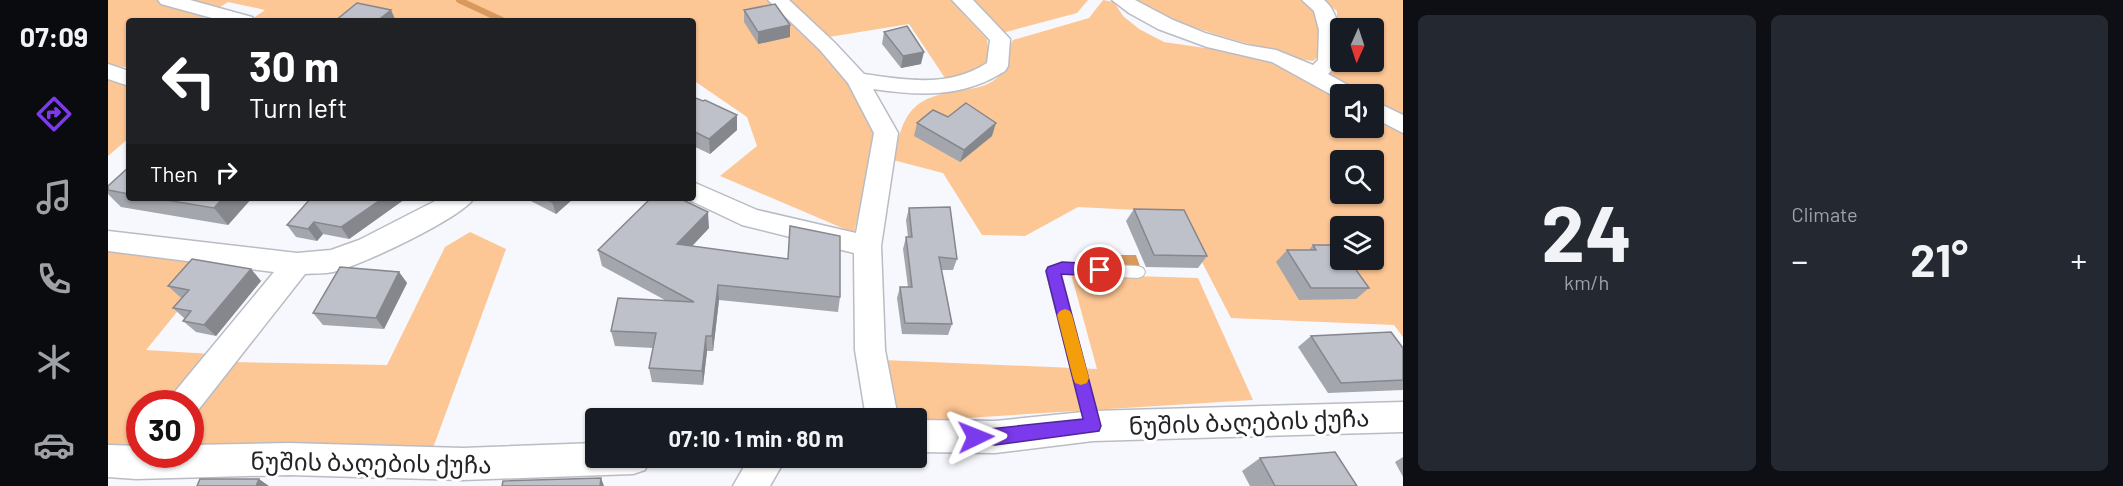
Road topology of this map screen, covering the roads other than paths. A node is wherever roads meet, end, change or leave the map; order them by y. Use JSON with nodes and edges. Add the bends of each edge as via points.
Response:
{"nodes":[{"id":1,"x":168,"y":0,"type":"edge"},
{"id":2,"x":778,"y":0,"type":"edge"},
{"id":3,"x":962,"y":0,"type":"edge"},
{"id":4,"x":1122,"y":0,"type":"edge"},
{"id":5,"x":1312,"y":0,"type":"edge"},
{"id":6,"x":233,"y":18,"type":"edge"},
{"id":7,"x":108,"y":71,"type":"edge"},
{"id":8,"x":1314,"y":76,"type":"junction"},
{"id":9,"x":126,"y":78,"type":"edge"},
{"id":10,"x":857,"y":80,"type":"junction"},
{"id":11,"x":1330,"y":85,"type":"edge"},
{"id":12,"x":1384,"y":114,"type":"edge"},
{"id":13,"x":1403,"y":125,"type":"edge"},
{"id":14,"x":696,"y":192,"type":"edge"},
{"id":15,"x":456,"y":201,"type":"edge"},
{"id":16,"x":108,"y":241,"type":"edge"},
{"id":17,"x":867,"y":246,"type":"junction"},
{"id":18,"x":297,"y":264,"type":"junction"},
{"id":19,"x":1138,"y":272,"type":"dead end"},
{"id":20,"x":195,"y":390,"type":"edge"},
{"id":21,"x":880,"y":408,"type":"edge"},
{"id":22,"x":1403,"y":417,"type":"edge"},
{"id":23,"x":1093,"y":426,"type":"junction"},
{"id":24,"x":927,"y":436,"type":"edge"},
{"id":25,"x":204,"y":460,"type":"edge"},
{"id":26,"x":585,"y":460,"type":"edge"},
{"id":27,"x":763,"y":468,"type":"edge"},
{"id":28,"x":750,"y":486,"type":"edge"}],
"edges":[{"from":1,"to":6,"type":"street"},
{"from":2,"to":10,"type":"street","via":[[828,46]]},
{"from":3,"to":10,"type":"street","via":[[1000,39],[997,66],[982,78],[941,88]]},
{"from":4,"to":8,"type":"street","via":[[1183,30],[1246,51],[1268,53]]},
{"from":5,"to":8,"type":"street","via":[[1323,9],[1329,30],[1329,62]]},
{"from":7,"to":9,"type":"street"},
{"from":8,"to":11,"type":"street"},
{"from":10,"to":17,"type":"street","via":[[886,133]]},
{"from":12,"to":13,"type":"street"},
{"from":14,"to":17,"type":"street","via":[[751,218]]},
{"from":15,"to":18,"type":"street","via":[[369,247],[333,261]]},
{"from":16,"to":18,"type":"street"},
{"from":17,"to":21,"type":"street","via":[[870,350]]},
{"from":18,"to":20,"type":"street"},
{"from":19,"to":23,"type":"lane","via":[[1062,268],[1053,271]]},
{"from":22,"to":23,"type":"street","name":"ნუშის ბაღების ქუჩა"},
{"from":23,"to":24,"type":"street","name":"ნუშის ბაღების ქუჩა","via":[[995,437]]},
{"from":25,"to":26,"type":"street","name":"ნუშის ბაღების ქუჩა","via":[[463,464]]},
{"from":27,"to":28,"type":"street"}]}
